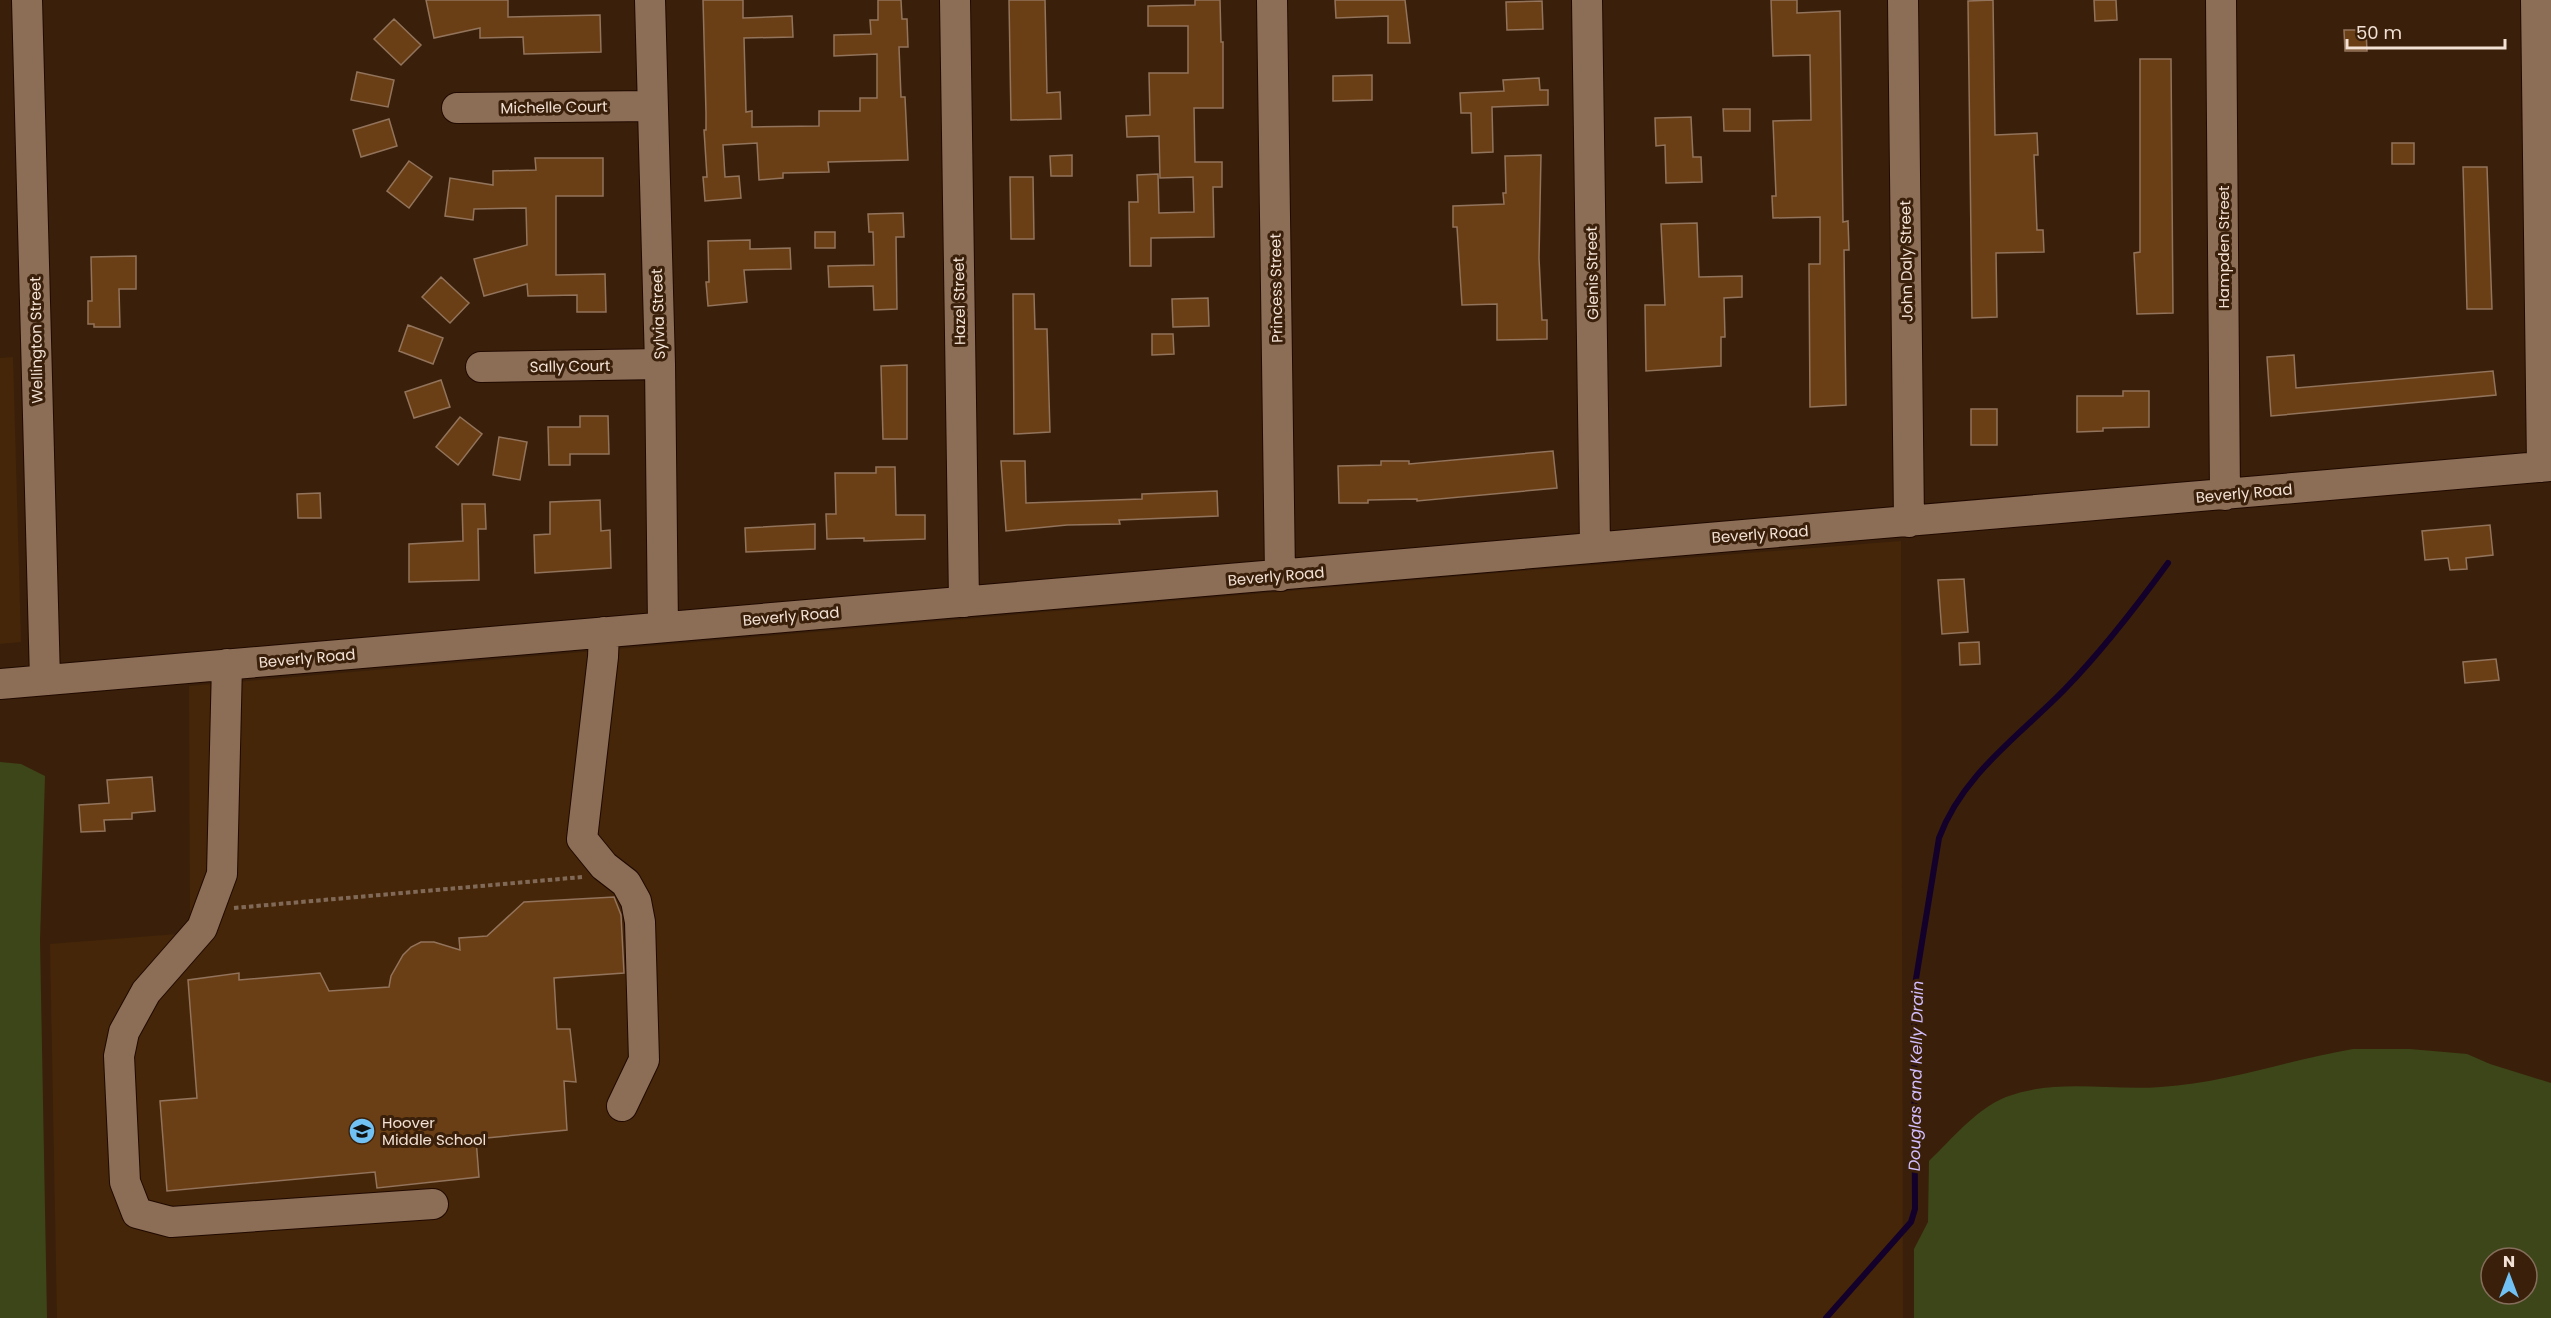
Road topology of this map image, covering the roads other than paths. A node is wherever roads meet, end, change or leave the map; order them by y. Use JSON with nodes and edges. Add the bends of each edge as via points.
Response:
{"nodes":[{"id":1,"x":27,"y":0,"type":"edge"},
{"id":2,"x":650,"y":0,"type":"edge"},
{"id":3,"x":955,"y":0,"type":"edge"},
{"id":4,"x":1272,"y":0,"type":"edge"},
{"id":5,"x":1587,"y":0,"type":"edge"},
{"id":6,"x":1903,"y":0,"type":"edge"},
{"id":7,"x":2221,"y":0,"type":"edge"},
{"id":8,"x":2536,"y":0,"type":"edge"},
{"id":9,"x":651,"y":106,"type":"junction"},
{"id":10,"x":457,"y":108,"type":"dead end"},
{"id":11,"x":660,"y":364,"type":"junction"},
{"id":12,"x":481,"y":367,"type":"dead end"},
{"id":13,"x":2546,"y":466,"type":"edge"},
{"id":14,"x":2225,"y":495,"type":"junction"},
{"id":15,"x":1910,"y":522,"type":"junction"},
{"id":16,"x":1595,"y":546,"type":"junction"},
{"id":17,"x":1280,"y":576,"type":"junction"},
{"id":18,"x":964,"y":602,"type":"junction"},
{"id":19,"x":663,"y":627,"type":"junction"},
{"id":20,"x":604,"y":632,"type":"junction"},
{"id":21,"x":227,"y":664,"type":"junction"},
{"id":22,"x":45,"y":680,"type":"junction"},
{"id":23,"x":0,"y":684,"type":"edge"},
{"id":24,"x":622,"y":1106,"type":"dead end"},
{"id":25,"x":433,"y":1204,"type":"dead end"}],
"edges":[{"from":1,"to":22,"type":"street","name":"Wellington Street"},
{"from":2,"to":9,"type":"street","name":"Sylvia Street"},
{"from":3,"to":18,"type":"street","name":"Hazel Street"},
{"from":4,"to":17,"type":"street","name":"Princess Street"},
{"from":5,"to":16,"type":"street","name":"Glenis Street"},
{"from":6,"to":15,"type":"street","name":"John Daly Street"},
{"from":7,"to":14,"type":"street","name":"Hampden Street"},
{"from":8,"to":13,"type":"street"},
{"from":9,"to":10,"type":"street","name":"Michelle Court"},
{"from":9,"to":11,"type":"street","name":"Sylvia Street"},
{"from":11,"to":12,"type":"street","name":"Sally Court"},
{"from":11,"to":19,"type":"street","name":"Sylvia Street"},
{"from":13,"to":14,"type":"street","name":"Beverly Road"},
{"from":14,"to":15,"type":"street","name":"Beverly Road"},
{"from":15,"to":16,"type":"street","name":"Beverly Road"},
{"from":16,"to":17,"type":"street","name":"Beverly Road"},
{"from":17,"to":18,"type":"street","name":"Beverly Road"},
{"from":18,"to":19,"type":"street","name":"Beverly Road"},
{"from":19,"to":20,"type":"street","name":"Beverly Road"},
{"from":20,"to":21,"type":"street","name":"Beverly Road"},
{"from":20,"to":24,"type":"street","via":[[582,839],[604,866],[626,883],[636,901],[640,922],[644,1060]]},
{"from":21,"to":22,"type":"street","name":"Beverly Road"},
{"from":21,"to":25,"type":"street","via":[[222,874],[202,928],[146,992],[123,1032],[118,1056],[125,1182],[137,1213],[171,1222]]},
{"from":22,"to":23,"type":"street","name":"Beverly Road"}]}
